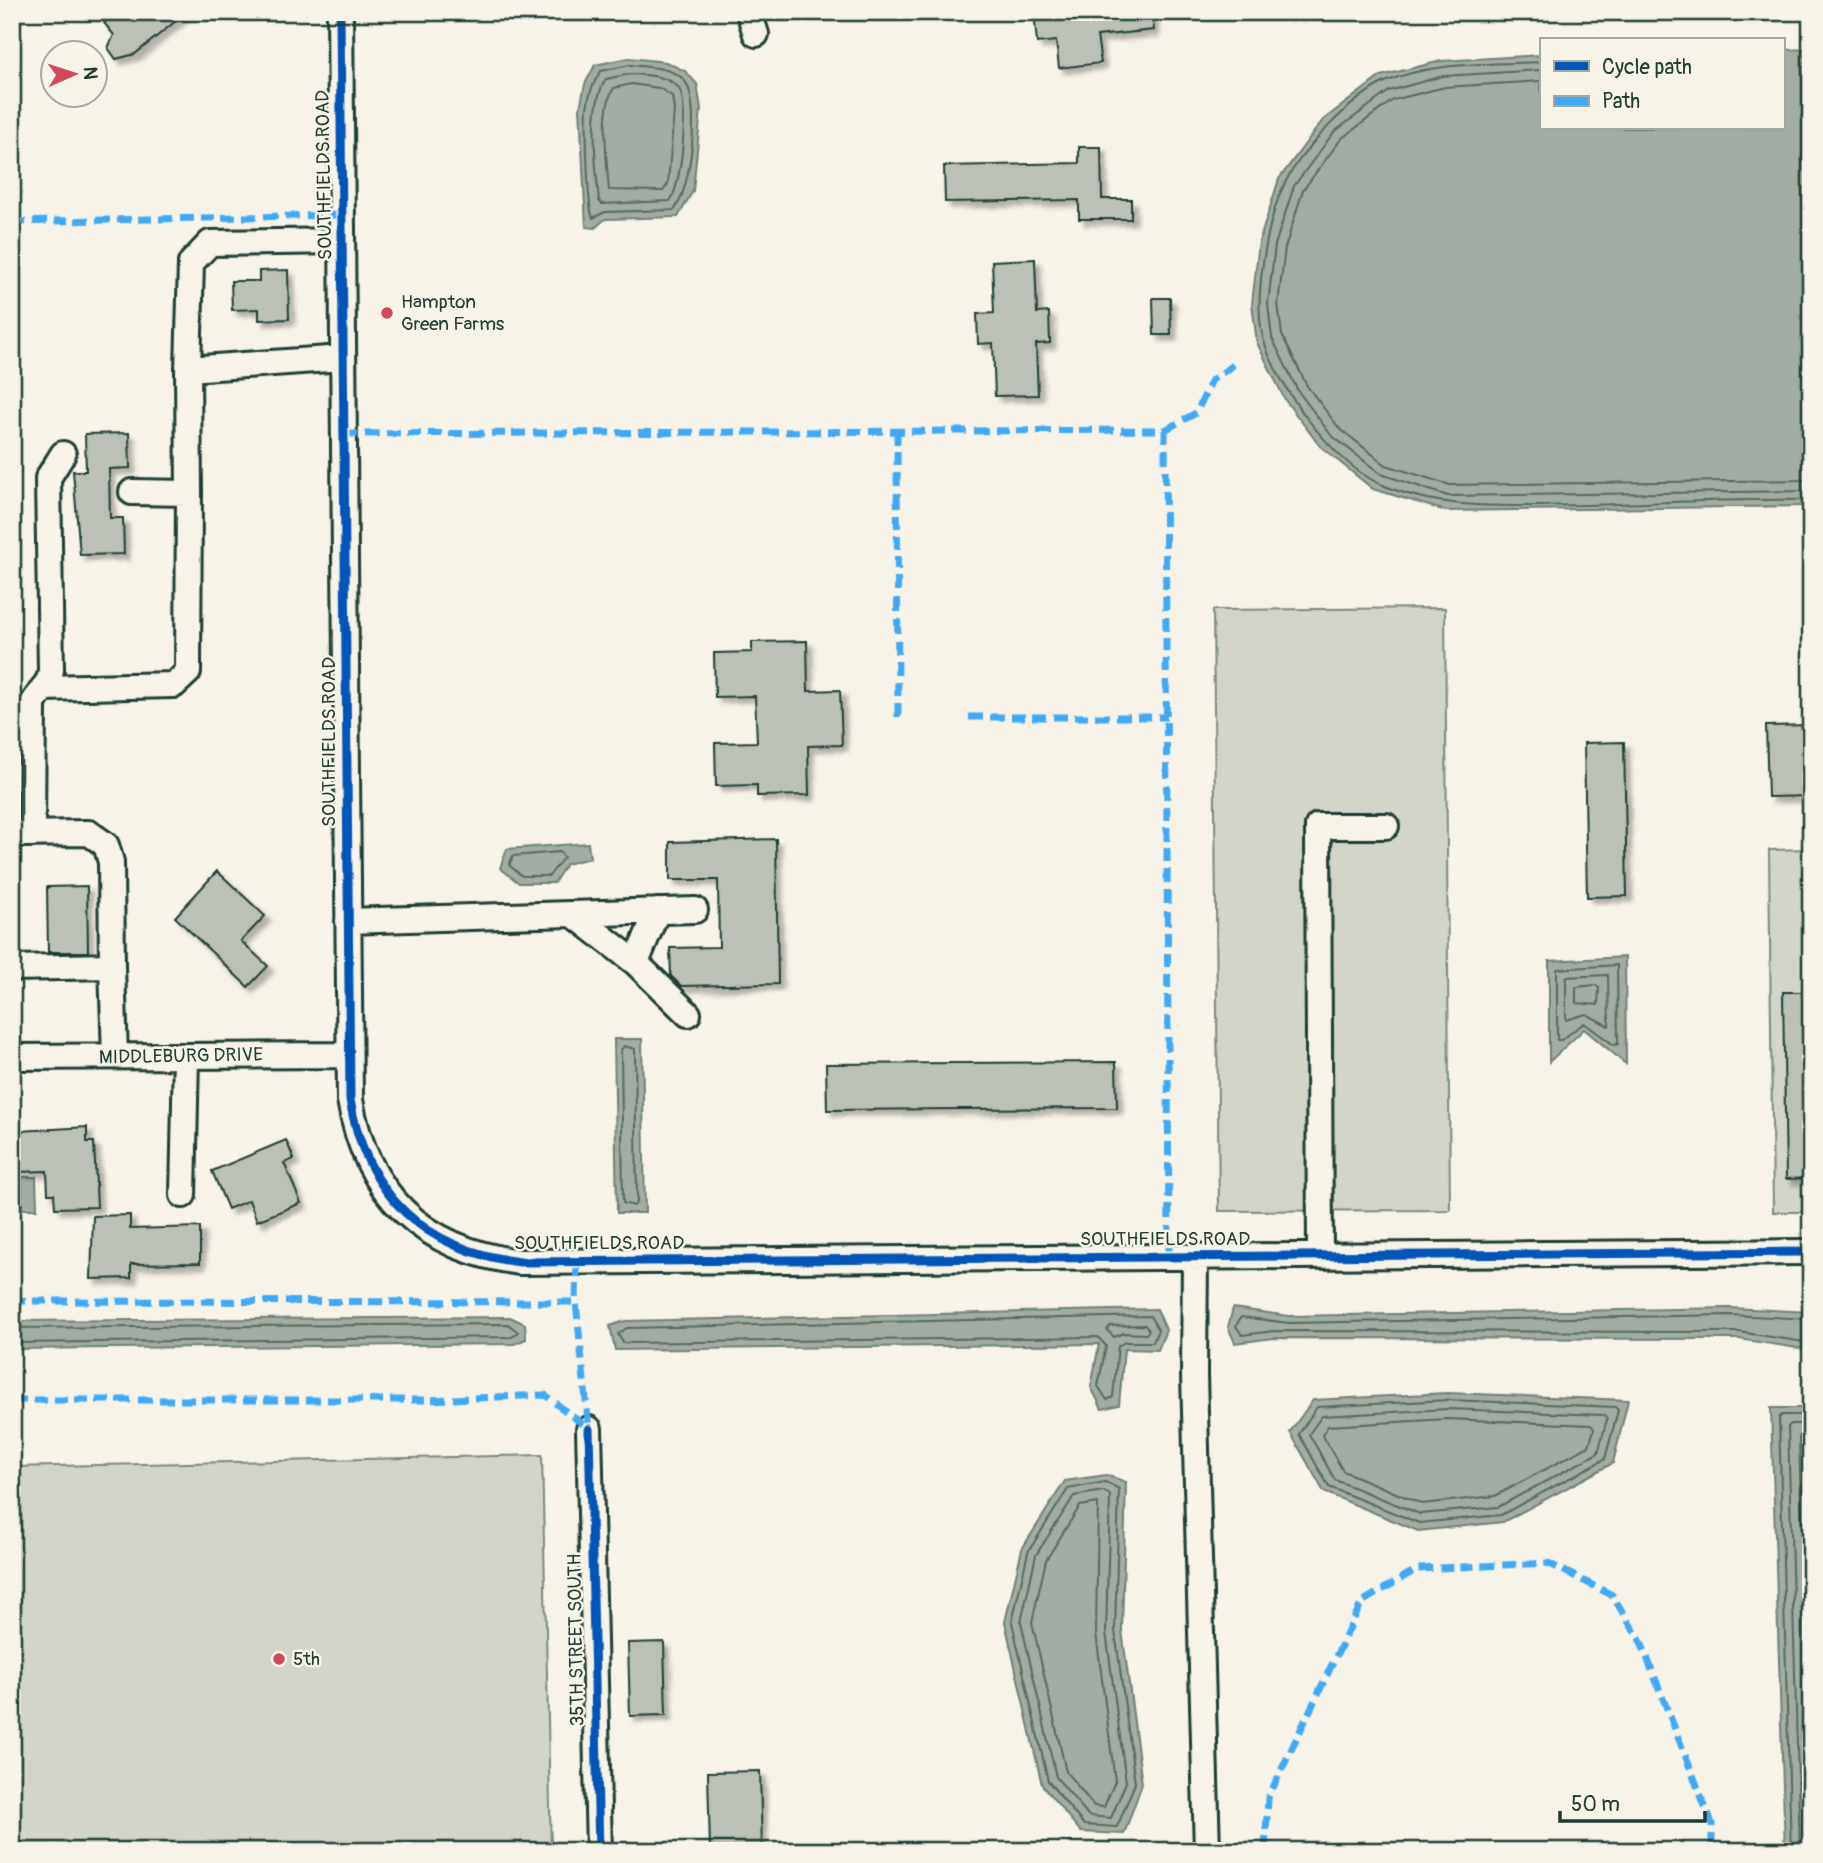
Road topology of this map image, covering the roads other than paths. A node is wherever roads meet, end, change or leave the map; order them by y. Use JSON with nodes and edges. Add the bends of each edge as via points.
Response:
{"nodes":[{"id":1,"x":340,"y":12,"type":"edge"},
{"id":2,"x":342,"y":241,"type":"junction"},
{"id":3,"x":343,"y":358,"type":"junction"},
{"id":4,"x":188,"y":369,"type":"junction"},
{"id":5,"x":63,"y":454,"type":"dead end"},
{"id":6,"x":132,"y":492,"type":"dead end"},
{"id":7,"x":188,"y":493,"type":"junction"},
{"id":8,"x":43,"y":688,"type":"junction"},
{"id":9,"x":1386,"y":826,"type":"dead end"},
{"id":10,"x":22,"y":834,"type":"edge"},
{"id":11,"x":695,"y":910,"type":"dead end"},
{"id":12,"x":657,"y":911,"type":"junction"},
{"id":13,"x":573,"y":914,"type":"junction"},
{"id":14,"x":348,"y":921,"type":"junction"},
{"id":15,"x":636,"y":963,"type":"junction"},
{"id":16,"x":112,"y":966,"type":"junction"},
{"id":17,"x":12,"y":968,"type":"edge"},
{"id":18,"x":688,"y":1014,"type":"dead end"},
{"id":19,"x":349,"y":1055,"type":"junction"},
{"id":20,"x":115,"y":1056,"type":"junction"},
{"id":21,"x":186,"y":1056,"type":"junction"},
{"id":22,"x":12,"y":1057,"type":"edge"},
{"id":23,"x":183,"y":1195,"type":"dead end"},
{"id":24,"x":1811,"y":1252,"type":"edge"},
{"id":25,"x":1320,"y":1256,"type":"junction"},
{"id":26,"x":1195,"y":1257,"type":"junction"},
{"id":27,"x":589,"y":1429,"type":"dead end"},
{"id":28,"x":598,"y":1851,"type":"edge"},
{"id":29,"x":1207,"y":1851,"type":"edge"}],
"edges":[{"from":1,"to":2,"type":"street","name":"SOUTHFIELDS ROAD"},
{"from":2,"to":3,"type":"street","name":"SOUTHFIELDS ROAD"},
{"from":2,"to":4,"type":"street","via":[[210,243],[191,262]]},
{"from":3,"to":4,"type":"street"},
{"from":3,"to":14,"type":"street","name":"SOUTHFIELDS ROAD"},
{"from":4,"to":7,"type":"street"},
{"from":5,"to":8,"type":"street","via":[[48,478],[51,670]]},
{"from":6,"to":7,"type":"street"},
{"from":7,"to":8,"type":"street","via":[[188,672],[174,685]]},
{"from":8,"to":10,"type":"street","via":[[33,703]]},
{"from":9,"to":25,"type":"street","via":[[1318,826]]},
{"from":10,"to":16,"type":"street","via":[[89,833],[106,845],[111,862]]},
{"from":11,"to":12,"type":"street"},
{"from":12,"to":13,"type":"street"},
{"from":12,"to":15,"type":"street"},
{"from":13,"to":14,"type":"street"},
{"from":13,"to":15,"type":"street"},
{"from":14,"to":19,"type":"street","name":"SOUTHFIELDS ROAD"},
{"from":15,"to":18,"type":"street"},
{"from":16,"to":17,"type":"street"},
{"from":16,"to":20,"type":"street"},
{"from":19,"to":21,"type":"street","name":"MIDDLEBURG DRIVE"},
{"from":19,"to":26,"type":"street","name":"SOUTHFIELDS ROAD","via":[[355,1128],[378,1180],[395,1203],[439,1238],[492,1259],[577,1263]]},
{"from":20,"to":21,"type":"street","name":"MIDDLEBURG DRIVE"},
{"from":20,"to":22,"type":"street","name":"MIDDLEBURG DRIVE"},
{"from":21,"to":23,"type":"street"},
{"from":24,"to":25,"type":"street","name":"SOUTHFIELDS ROAD"},
{"from":25,"to":26,"type":"street","name":"SOUTHFIELDS ROAD"},
{"from":26,"to":29,"type":"street"},
{"from":27,"to":28,"type":"street","name":"35TH STREET SOUTH"}]}
